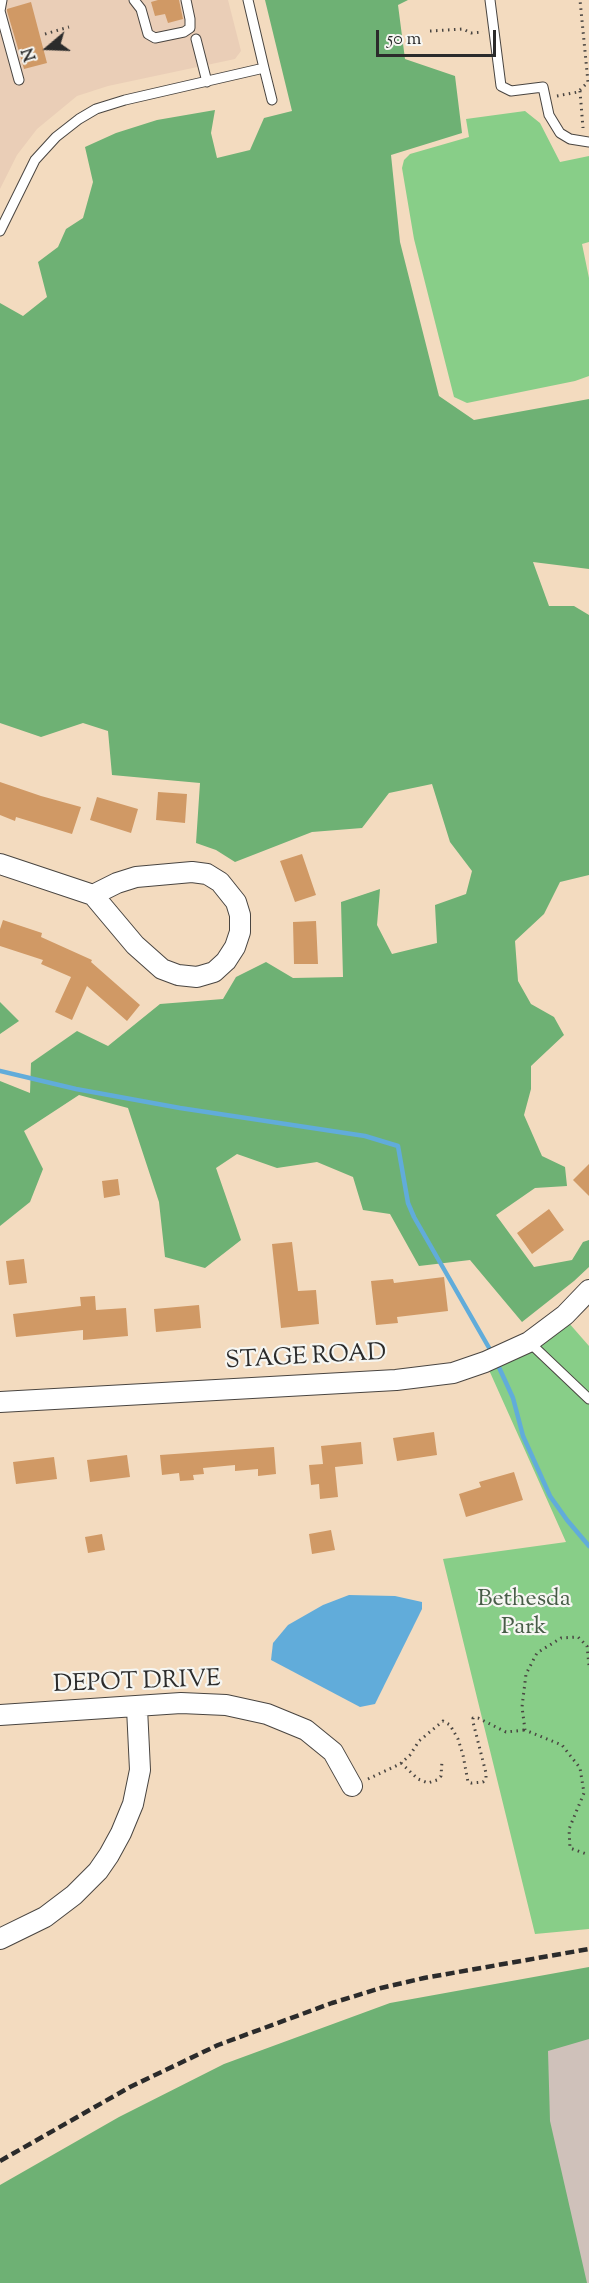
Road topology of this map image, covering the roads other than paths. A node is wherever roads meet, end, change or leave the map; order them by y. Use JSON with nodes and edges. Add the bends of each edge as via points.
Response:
{"nodes":[{"id":1,"x":2,"y":0,"type":"edge"},
{"id":2,"x":134,"y":0,"type":"edge"},
{"id":3,"x":186,"y":0,"type":"edge"},
{"id":4,"x":248,"y":0,"type":"edge"},
{"id":5,"x":490,"y":0,"type":"edge"},
{"id":6,"x":196,"y":39,"type":"dead end"},
{"id":7,"x":264,"y":68,"type":"junction"},
{"id":8,"x":19,"y":80,"type":"dead end"},
{"id":9,"x":207,"y":82,"type":"junction"},
{"id":10,"x":272,"y":100,"type":"dead end"},
{"id":11,"x":587,"y":142,"type":"edge"},
{"id":12,"x":0,"y":205,"type":"edge"},
{"id":13,"x":10,"y":210,"type":"junction"},
{"id":14,"x":0,"y":231,"type":"edge"},
{"id":15,"x":0,"y":864,"type":"edge"},
{"id":16,"x":93,"y":895,"type":"junction"},
{"id":17,"x":589,"y":1290,"type":"edge"},
{"id":18,"x":529,"y":1342,"type":"junction"},
{"id":19,"x":589,"y":1400,"type":"edge"},
{"id":20,"x":0,"y":1402,"type":"edge"},
{"id":21,"x":137,"y":1708,"type":"junction"},
{"id":22,"x":0,"y":1715,"type":"edge"},
{"id":23,"x":352,"y":1786,"type":"road end"},
{"id":24,"x":0,"y":1939,"type":"edge"}],
"edges":[{"from":1,"to":8,"type":"lane","via":[[0,11]]},
{"from":2,"to":3,"type":"lane","via":[[141,9],[148,34],[155,38],[190,28]]},
{"from":4,"to":7,"type":"lane"},
{"from":5,"to":11,"type":"lane","via":[[503,89],[543,87],[549,115],[560,133]]},
{"from":6,"to":9,"type":"lane"},
{"from":7,"to":9,"type":"lane"},
{"from":7,"to":10,"type":"lane"},
{"from":9,"to":13,"type":"lane","via":[[125,100],[79,119],[35,160]]},
{"from":12,"to":13,"type":"lane"},
{"from":13,"to":14,"type":"lane"},
{"from":15,"to":16,"type":"street"},
{"from":16,"to":16,"type":"street","via":[[136,877],[207,874],[220,882],[236,902],[240,932],[235,947],[214,972],[197,977],[178,975],[162,969],[135,945]]},
{"from":17,"to":18,"type":"street","name":"STAGE ROAD","via":[[556,1323]]},
{"from":18,"to":19,"type":"lane"},
{"from":18,"to":20,"type":"street","name":"STAGE ROAD","via":[[453,1373],[396,1380]]},
{"from":21,"to":22,"type":"street","name":"DEPOT DRIVE"},
{"from":21,"to":23,"type":"street","name":"DEPOT DRIVE","via":[[181,1703],[226,1705],[267,1714],[306,1730],[333,1752]]},
{"from":21,"to":24,"type":"street","via":[[140,1770],[133,1804],[109,1855],[98,1871],[45,1917]]}]}
